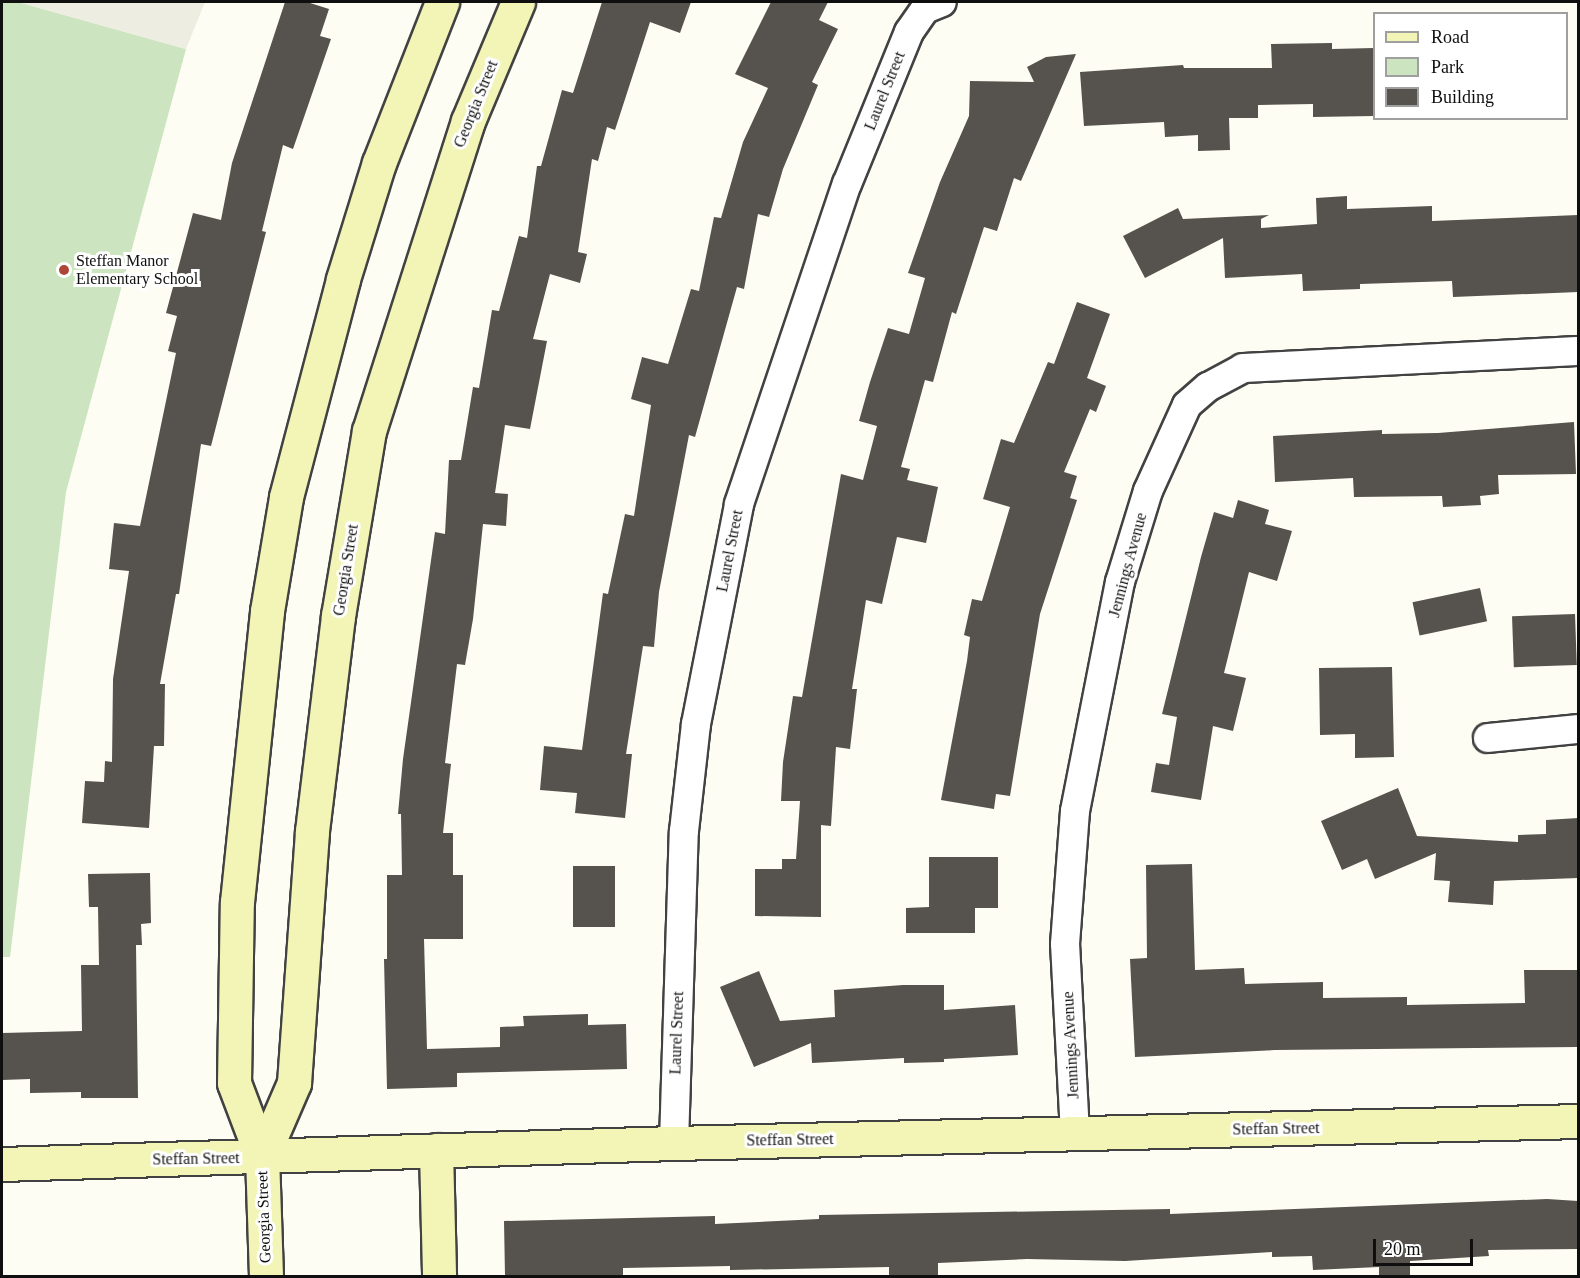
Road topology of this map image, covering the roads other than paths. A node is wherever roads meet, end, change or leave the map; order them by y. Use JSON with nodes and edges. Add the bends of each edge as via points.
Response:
{"nodes":[{"id":1,"x":442,"y":2,"type":"edge"},
{"id":2,"x":518,"y":2,"type":"edge"},
{"id":3,"x":942,"y":2,"type":"edge"},
{"id":4,"x":1578,"y":351,"type":"edge"},
{"id":5,"x":1578,"y":729,"type":"edge"},
{"id":6,"x":1488,"y":738,"type":"dead end"},
{"id":7,"x":1578,"y":1122,"type":"edge"},
{"id":8,"x":1076,"y":1134,"type":"junction"},
{"id":9,"x":674,"y":1143,"type":"junction"},
{"id":10,"x":436,"y":1150,"type":"junction"},
{"id":11,"x":262,"y":1157,"type":"junction"},
{"id":12,"x":2,"y":1164,"type":"edge"},
{"id":13,"x":266,"y":1276,"type":"edge"},
{"id":14,"x":439,"y":1276,"type":"edge"}],
"edges":[{"from":1,"to":11,"type":"main road","name":"Georgia Street","via":[[379,164],[343,279],[286,497],[267,611],[237,902],[234,1083]]},
{"from":2,"to":11,"type":"main road","name":"Georgia Street","via":[[468,121],[369,430],[338,616],[312,831],[294,1083]]},
{"from":3,"to":9,"type":"street","name":"Laurel Street","via":[[925,9],[909,32],[847,184],[739,504],[696,724],[684,831]]},
{"from":4,"to":8,"type":"street","name":"Jennings Avenue","via":[[1243,368],[1208,387],[1187,405],[1148,491],[1120,582],[1075,812],[1065,944]]},
{"from":5,"to":6,"type":"street"},
{"from":7,"to":8,"type":"main road","name":"Steffan Street"},
{"from":8,"to":9,"type":"main road","name":"Steffan Street"},
{"from":9,"to":10,"type":"main road","name":"Steffan Street"},
{"from":10,"to":11,"type":"main road","name":"Steffan Street"},
{"from":10,"to":14,"type":"main road"},
{"from":11,"to":12,"type":"main road","name":"Steffan Street"},
{"from":11,"to":13,"type":"main road","name":"Georgia Street"}]}
